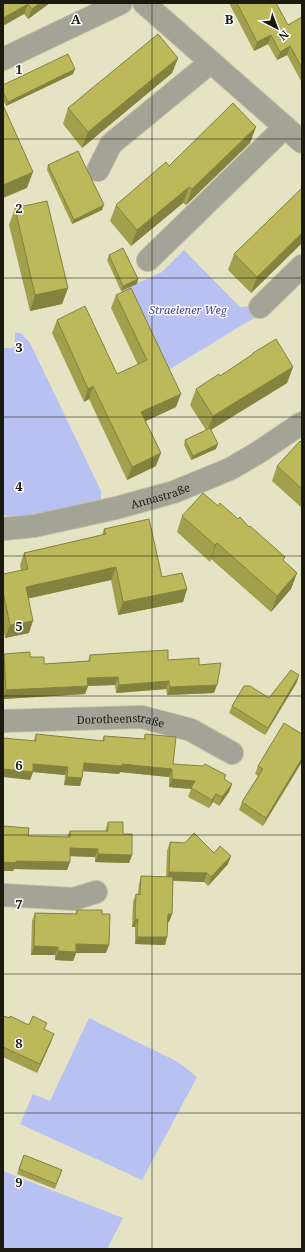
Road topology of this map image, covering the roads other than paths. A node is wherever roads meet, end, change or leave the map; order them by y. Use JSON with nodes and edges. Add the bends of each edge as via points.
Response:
{"nodes":[{"id":1,"x":121,"y":3,"type":"edge"},
{"id":2,"x":144,"y":3,"type":"edge"},
{"id":3,"x":3,"y":59,"type":"edge"},
{"id":4,"x":211,"y":62,"type":"junction"},
{"id":5,"x":285,"y":127,"type":"junction"},
{"id":6,"x":302,"y":142,"type":"edge"},
{"id":7,"x":98,"y":170,"type":"dead end"},
{"id":8,"x":148,"y":260,"type":"dead end"},
{"id":9,"x":302,"y":266,"type":"edge"},
{"id":10,"x":260,"y":307,"type":"dead end"},
{"id":11,"x":302,"y":422,"type":"edge"},
{"id":12,"x":3,"y":529,"type":"edge"},
{"id":13,"x":3,"y":721,"type":"edge"},
{"id":14,"x":232,"y":753,"type":"dead end"},
{"id":15,"x":96,"y":892,"type":"dead end"},
{"id":16,"x":3,"y":895,"type":"edge"}],
"edges":[{"from":1,"to":3,"type":"street"},
{"from":2,"to":4,"type":"street"},
{"from":4,"to":5,"type":"street"},
{"from":4,"to":7,"type":"street","via":[[111,144]]},
{"from":5,"to":6,"type":"street"},
{"from":5,"to":8,"type":"street"},
{"from":9,"to":10,"type":"street"},
{"from":11,"to":12,"type":"street","name":"Annastraße","via":[[230,469],[174,492],[116,508],[42,524]]},
{"from":13,"to":14,"type":"street","name":"Dorotheenstraße","via":[[142,717],[191,730]]},
{"from":15,"to":16,"type":"street","via":[[74,900]]}]}
